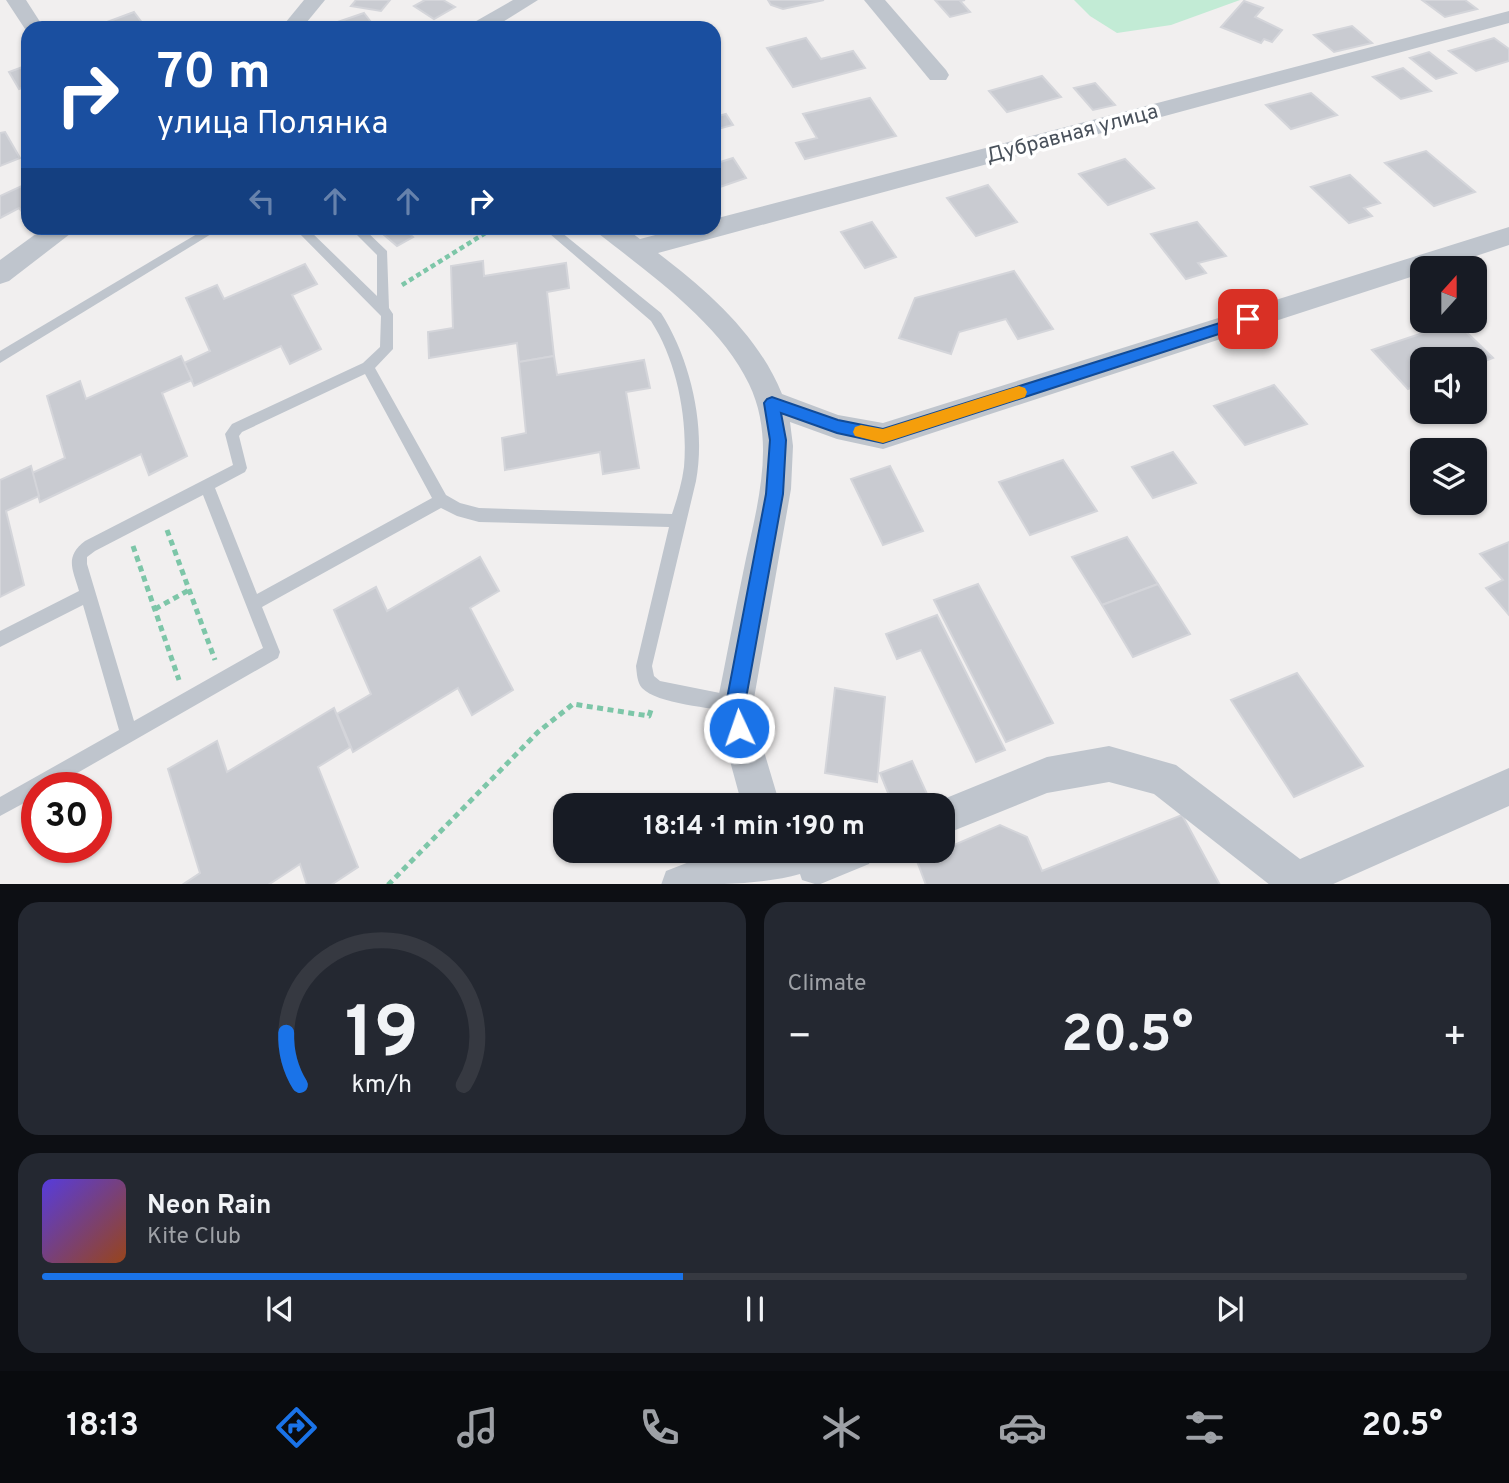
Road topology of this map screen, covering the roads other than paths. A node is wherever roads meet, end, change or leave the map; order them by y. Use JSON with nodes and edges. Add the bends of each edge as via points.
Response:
{"nodes":[{"id":1,"x":16,"y":0,"type":"edge"},
{"id":2,"x":315,"y":0,"type":"edge"},
{"id":3,"x":528,"y":0,"type":"edge"},
{"id":4,"x":874,"y":0,"type":"edge"},
{"id":5,"x":1509,"y":17,"type":"edge"},
{"id":6,"x":30,"y":21,"type":"edge"},
{"id":7,"x":297,"y":21,"type":"edge"},
{"id":8,"x":490,"y":21,"type":"edge"},
{"id":9,"x":938,"y":75,"type":"dead end"},
{"id":10,"x":721,"y":226,"type":"edge"},
{"id":11,"x":52,"y":235,"type":"edge"},
{"id":12,"x":203,"y":235,"type":"edge"},
{"id":13,"x":308,"y":235,"type":"edge"},
{"id":14,"x":363,"y":235,"type":"edge"},
{"id":15,"x":557,"y":235,"type":"edge"},
{"id":16,"x":617,"y":235,"type":"edge"},
{"id":17,"x":689,"y":235,"type":"edge"},
{"id":18,"x":1509,"y":236,"type":"edge"},
{"id":19,"x":636,"y":249,"type":"junction"},
{"id":20,"x":0,"y":274,"type":"edge"},
{"id":21,"x":384,"y":302,"type":"junction"},
{"id":22,"x":0,"y":358,"type":"edge"},
{"id":23,"x":368,"y":367,"type":"junction"},
{"id":24,"x":772,"y":403,"type":"junction"},
{"id":25,"x":207,"y":487,"type":"junction"},
{"id":26,"x":441,"y":500,"type":"junction"},
{"id":27,"x":678,"y":521,"type":"junction"},
{"id":28,"x":88,"y":594,"type":"junction"},
{"id":29,"x":253,"y":604,"type":"junction"},
{"id":30,"x":0,"y":639,"type":"edge"},
{"id":31,"x":735,"y":704,"type":"junction"},
{"id":32,"x":129,"y":734,"type":"junction"},
{"id":33,"x":1509,"y":787,"type":"edge"},
{"id":34,"x":758,"y":793,"type":"edge"},
{"id":35,"x":0,"y":807,"type":"edge"},
{"id":36,"x":955,"y":811,"type":"edge"},
{"id":37,"x":803,"y":865,"type":"edge"},
{"id":38,"x":1298,"y":882,"type":"edge"},
{"id":39,"x":680,"y":884,"type":"edge"}],
"edges":[{"from":1,"to":6,"type":"street"},
{"from":2,"to":7,"type":"street"},
{"from":3,"to":8,"type":"street"},
{"from":4,"to":9,"type":"street"},
{"from":5,"to":10,"type":"street","name":"Дубравная улица"},
{"from":11,"to":20,"type":"street"},
{"from":12,"to":22,"type":"lane"},
{"from":13,"to":21,"type":"lane"},
{"from":14,"to":21,"type":"lane","via":[[383,254]]},
{"from":15,"to":27,"type":"lane","via":[[656,317],[673,344],[687,407],[691,467]]},
{"from":16,"to":19,"type":"street"},
{"from":17,"to":19,"type":"street","name":"Дубравная улица"},
{"from":18,"to":24,"type":"street","via":[[883,436],[837,427]]},
{"from":19,"to":24,"type":"street","via":[[712,314],[753,364]]},
{"from":21,"to":23,"type":"lane","via":[[388,344]]},
{"from":23,"to":25,"type":"lane","via":[[237,428],[231,439],[242,461],[240,468]]},
{"from":23,"to":26,"type":"lane"},
{"from":24,"to":31,"type":"street","via":[[778,440],[774,494]]},
{"from":25,"to":28,"type":"lane","via":[[80,554]]},
{"from":25,"to":29,"type":"lane"},
{"from":26,"to":27,"type":"lane","via":[[480,515]]},
{"from":26,"to":29,"type":"lane"},
{"from":27,"to":31,"type":"lane","via":[[644,666],[646,680],[656,689]]},
{"from":28,"to":30,"type":"lane"},
{"from":28,"to":32,"type":"lane"},
{"from":29,"to":32,"type":"lane","via":[[272,652]]},
{"from":31,"to":34,"type":"street"},
{"from":32,"to":35,"type":"lane"},
{"from":33,"to":38,"type":"street"},
{"from":36,"to":38,"type":"street","via":[[1048,775],[1109,764],[1163,778]]},
{"from":37,"to":39,"type":"street","via":[[736,864]]}]}
